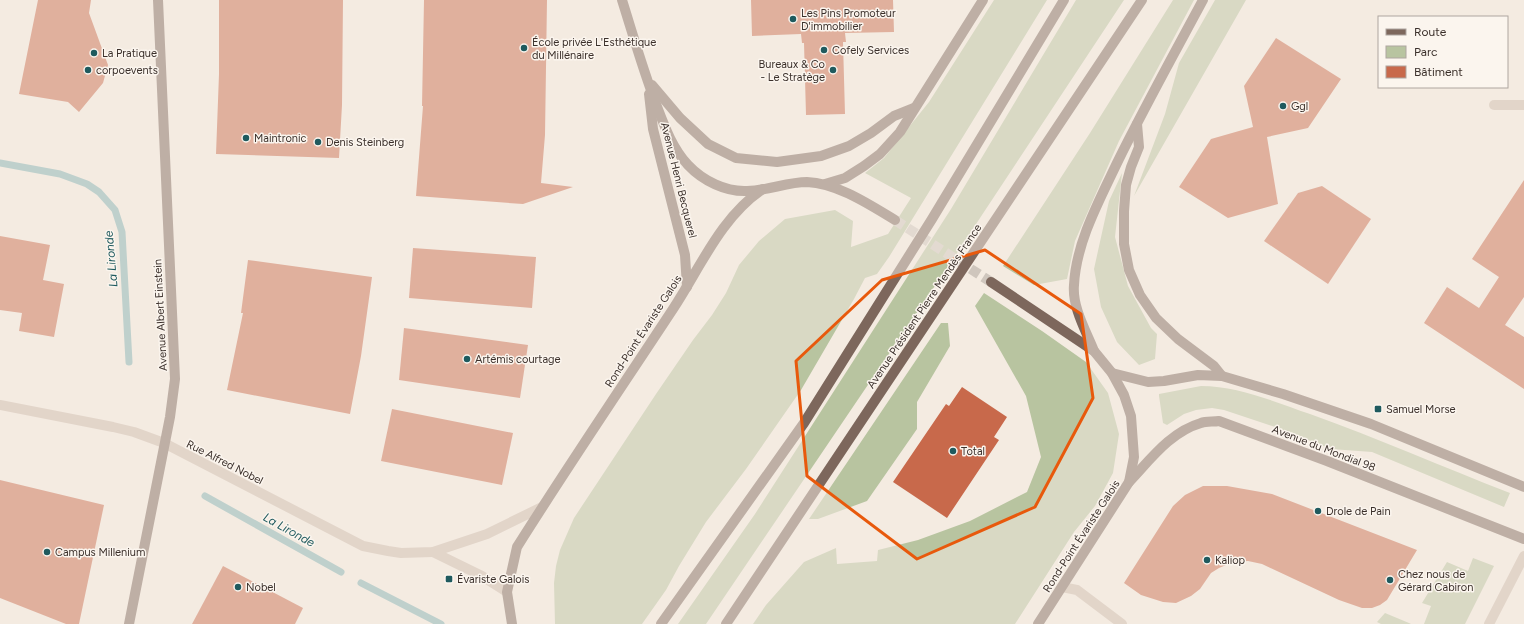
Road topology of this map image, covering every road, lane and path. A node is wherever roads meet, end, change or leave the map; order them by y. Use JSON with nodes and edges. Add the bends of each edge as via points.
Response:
{"nodes":[{"id":1,"x":158,"y":0,"type":"edge"},
{"id":2,"x":622,"y":0,"type":"edge"},
{"id":3,"x":983,"y":0,"type":"edge"},
{"id":4,"x":1064,"y":0,"type":"edge"},
{"id":5,"x":1142,"y":0,"type":"edge"},
{"id":6,"x":1203,"y":0,"type":"edge"},
{"id":7,"x":647,"y":78,"type":"junction"},
{"id":8,"x":1494,"y":105,"type":"dead end"},
{"id":9,"x":1524,"y":105,"type":"edge"},
{"id":10,"x":914,"y":108,"type":"junction"},
{"id":11,"x":1137,"y":123,"type":"junction"},
{"id":12,"x":825,"y":184,"type":"junction"},
{"id":13,"x":763,"y":189,"type":"junction"},
{"id":14,"x":895,"y":220,"type":"tunnel mouth"},
{"id":15,"x":991,"y":282,"type":"tunnel mouth"},
{"id":16,"x":687,"y":288,"type":"junction"},
{"id":17,"x":1094,"y":351,"type":"junction"},
{"id":18,"x":1112,"y":373,"type":"junction"},
{"id":19,"x":1222,"y":376,"type":"junction"},
{"id":20,"x":0,"y":406,"type":"edge"},
{"id":21,"x":164,"y":443,"type":"junction"},
{"id":22,"x":1129,"y":482,"type":"junction"},
{"id":23,"x":1524,"y":487,"type":"edge"},
{"id":24,"x":542,"y":508,"type":"junction"},
{"id":25,"x":1524,"y":539,"type":"edge"},
{"id":26,"x":433,"y":552,"type":"junction"},
{"id":27,"x":1524,"y":556,"type":"edge"},
{"id":28,"x":1062,"y":587,"type":"junction"},
{"id":29,"x":507,"y":592,"type":"junction"},
{"id":30,"x":129,"y":624,"type":"edge"},
{"id":31,"x":512,"y":624,"type":"edge"},
{"id":32,"x":661,"y":624,"type":"edge"},
{"id":33,"x":726,"y":624,"type":"edge"},
{"id":34,"x":1038,"y":624,"type":"edge"},
{"id":35,"x":1122,"y":624,"type":"edge"},
{"id":36,"x":1489,"y":624,"type":"edge"}],
"edges":[{"from":1,"to":21,"type":"main road","name":"Avenue Albert Einstein","via":[[175,379]]},
{"from":2,"to":7,"type":"main road","name":"Avenue Henri Becquerel"},
{"from":3,"to":10,"type":"main road"},
{"from":4,"to":32,"type":"main road","via":[[932,219],[804,423]]},
{"from":5,"to":33,"type":"main road","name":"Avenue Président Pierre Mendès France"},
{"from":6,"to":11,"type":"main road"},
{"from":7,"to":10,"type":"main road","via":[[680,118],[708,144],[736,158],[777,162],[821,156],[849,146],[894,116]]},
{"from":7,"to":13,"type":"main road","name":"Avenue Henri Becquerel","via":[[669,138],[688,165],[705,179],[734,191]]},
{"from":7,"to":16,"type":"main road","name":"Avenue Henri Becquerel","via":[[653,129],[685,255]]},
{"from":8,"to":9,"type":"street"},
{"from":10,"to":12,"type":"main road","via":[[900,132],[880,154],[845,178]]},
{"from":11,"to":17,"type":"main road","via":[[1095,208],[1076,262],[1074,287],[1077,310]]},
{"from":11,"to":19,"type":"main road","via":[[1139,147],[1126,185],[1124,211],[1124,244],[1129,270],[1140,295],[1156,318],[1178,339],[1214,366]]},
{"from":12,"to":13,"type":"main road","name":"Rond-Point Évariste Galois","via":[[807,182]]},
{"from":12,"to":14,"type":"main road","name":"Rond-Point Évariste Galois","via":[[865,202]]},
{"from":13,"to":16,"type":"main road","name":"Rond-Point Évariste Galois","via":[[739,209],[717,238]]},
{"from":15,"to":17,"type":"main road","name":"Rond-Point Évariste Galois"},
{"from":16,"to":24,"type":"main road","name":"Rond-Point Évariste Galois"},
{"from":17,"to":18,"type":"main road","name":"Rond-Point Évariste Galois"},
{"from":18,"to":19,"type":"main road","via":[[1148,382],[1198,375]]},
{"from":18,"to":22,"type":"main road","name":"Rond-Point Évariste Galois","via":[[1124,395],[1131,416],[1134,457]]},
{"from":19,"to":23,"type":"main road","via":[[1371,424]]},
{"from":20,"to":21,"type":"street","name":"Rue Alfred Nobel","via":[[134,432]]},
{"from":21,"to":26,"type":"street","name":"Rue Alfred Nobel","via":[[363,546],[401,553]]},
{"from":21,"to":30,"type":"main road","name":"Avenue Albert Einstein"},
{"from":22,"to":25,"type":"main road","name":"Avenue du Mondial 98","via":[[1170,439],[1188,427],[1202,422],[1219,421]]},
{"from":22,"to":28,"type":"main road","name":"Rond-Point Évariste Galois"},
{"from":24,"to":26,"type":"street","name":"Rue Alfred Nobel","via":[[487,534]]},
{"from":24,"to":29,"type":"main road","name":"Rond-Point Évariste Galois","via":[[517,546]]},
{"from":26,"to":29,"type":"street","name":"Rue Alfred Nobel","via":[[482,576]]},
{"from":27,"to":36,"type":"street"},
{"from":28,"to":34,"type":"main road","name":"Rond-Point Évariste Galois"},
{"from":28,"to":35,"type":"street","via":[[1077,590]]},
{"from":29,"to":31,"type":"main road","name":"Rond-Point Évariste Galois"}]}
